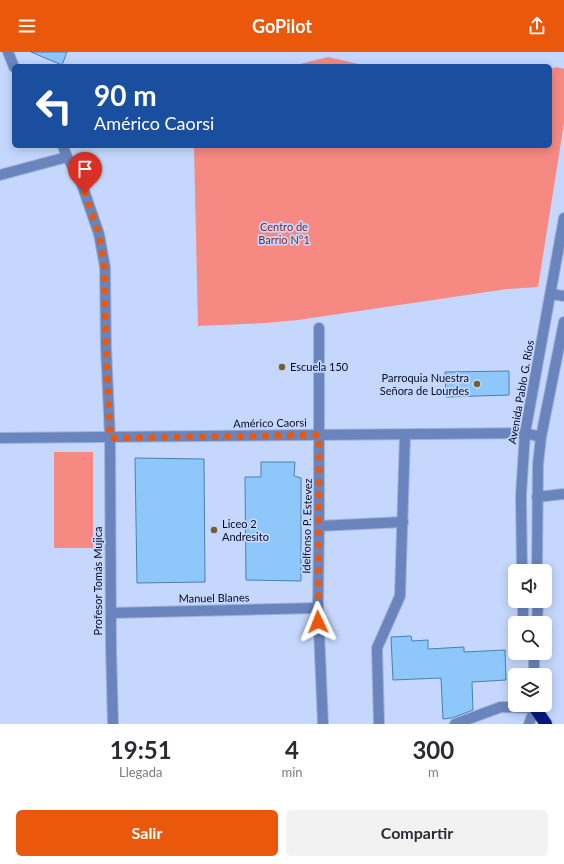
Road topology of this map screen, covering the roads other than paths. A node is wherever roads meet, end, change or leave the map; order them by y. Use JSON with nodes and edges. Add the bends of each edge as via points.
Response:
{"nodes":[{"id":1,"x":8,"y":52,"type":"edge"},
{"id":2,"x":13,"y":64,"type":"edge"},
{"id":3,"x":64,"y":148,"type":"edge"},
{"id":4,"x":67,"y":157,"type":"junction"},
{"id":5,"x":0,"y":175,"type":"edge"},
{"id":6,"x":564,"y":218,"type":"edge"},
{"id":7,"x":551,"y":294,"type":"junction"},
{"id":8,"x":564,"y":296,"type":"edge"},
{"id":9,"x":564,"y":322,"type":"edge"},
{"id":10,"x":319,"y":328,"type":"dead end"},
{"id":11,"x":525,"y":434,"type":"junction"},
{"id":12,"x":319,"y":435,"type":"junction"},
{"id":13,"x":405,"y":435,"type":"junction"},
{"id":14,"x":541,"y":437,"type":"junction"},
{"id":15,"x":0,"y":438,"type":"edge"},
{"id":16,"x":110,"y":438,"type":"junction"},
{"id":17,"x":564,"y":494,"type":"edge"},
{"id":18,"x":537,"y":497,"type":"junction"},
{"id":19,"x":403,"y":522,"type":"junction"},
{"id":20,"x":319,"y":526,"type":"junction"},
{"id":21,"x":522,"y":564,"type":"edge"},
{"id":22,"x":537,"y":564,"type":"edge"},
{"id":23,"x":318,"y":608,"type":"junction"},
{"id":24,"x":111,"y":613,"type":"junction"},
{"id":25,"x":508,"y":706,"type":"edge"},
{"id":26,"x":533,"y":712,"type":"edge"},
{"id":27,"x":536,"y":712,"type":"edge"},
{"id":28,"x":538,"y":712,"type":"edge"},
{"id":29,"x":113,"y":724,"type":"edge"},
{"id":30,"x":323,"y":724,"type":"edge"},
{"id":31,"x":379,"y":724,"type":"edge"},
{"id":32,"x":455,"y":724,"type":"edge"},
{"id":33,"x":529,"y":724,"type":"edge"},
{"id":34,"x":540,"y":724,"type":"edge"},
{"id":35,"x":546,"y":724,"type":"edge"}],
"edges":[{"from":1,"to":2,"type":"street"},
{"from":3,"to":4,"type":"street","name":"Profesor Tomás Mujica"},
{"from":4,"to":5,"type":"street"},
{"from":4,"to":16,"type":"street","name":"Profesor Tomás Mujica","via":[[80,179],[99,234],[104,267]]},
{"from":6,"to":7,"type":"street","name":"Avenida Pablo G. Ríos"},
{"from":7,"to":8,"type":"street"},
{"from":7,"to":11,"type":"street","name":"Avenida Pablo G. Ríos"},
{"from":9,"to":14,"type":"street"},
{"from":10,"to":12,"type":"street","name":"Idelfonso P. Estevez"},
{"from":11,"to":13,"type":"street","name":"Américo Caorsi"},
{"from":11,"to":14,"type":"street","name":"Américo Caorsi"},
{"from":11,"to":21,"type":"street","name":"Avenida Pablo G. Ríos","via":[[521,495]]},
{"from":12,"to":13,"type":"street","name":"Américo Caorsi"},
{"from":12,"to":16,"type":"street","name":"Américo Caorsi"},
{"from":12,"to":20,"type":"street","name":"Idelfonso P. Estevez"},
{"from":13,"to":19,"type":"street"},
{"from":14,"to":18,"type":"street"},
{"from":15,"to":16,"type":"street","name":"Américo Caorsi"},
{"from":16,"to":24,"type":"street","name":"Profesor Tomás Mujica"},
{"from":17,"to":18,"type":"street"},
{"from":18,"to":22,"type":"street"},
{"from":19,"to":20,"type":"street"},
{"from":19,"to":31,"type":"street","via":[[400,596],[377,648]]},
{"from":20,"to":23,"type":"street","name":"Idelfonso P. Estevez"},
{"from":23,"to":24,"type":"street","name":"Manuel Blanes"},
{"from":23,"to":30,"type":"street","name":"Idelfonso P. Estevez"},
{"from":24,"to":29,"type":"street","name":"Profesor Tomás Mujica"},
{"from":25,"to":32,"type":"street","via":[[502,706]]},
{"from":26,"to":33,"type":"street"},
{"from":27,"to":34,"type":"street"},
{"from":28,"to":35,"type":"highway"}]}
